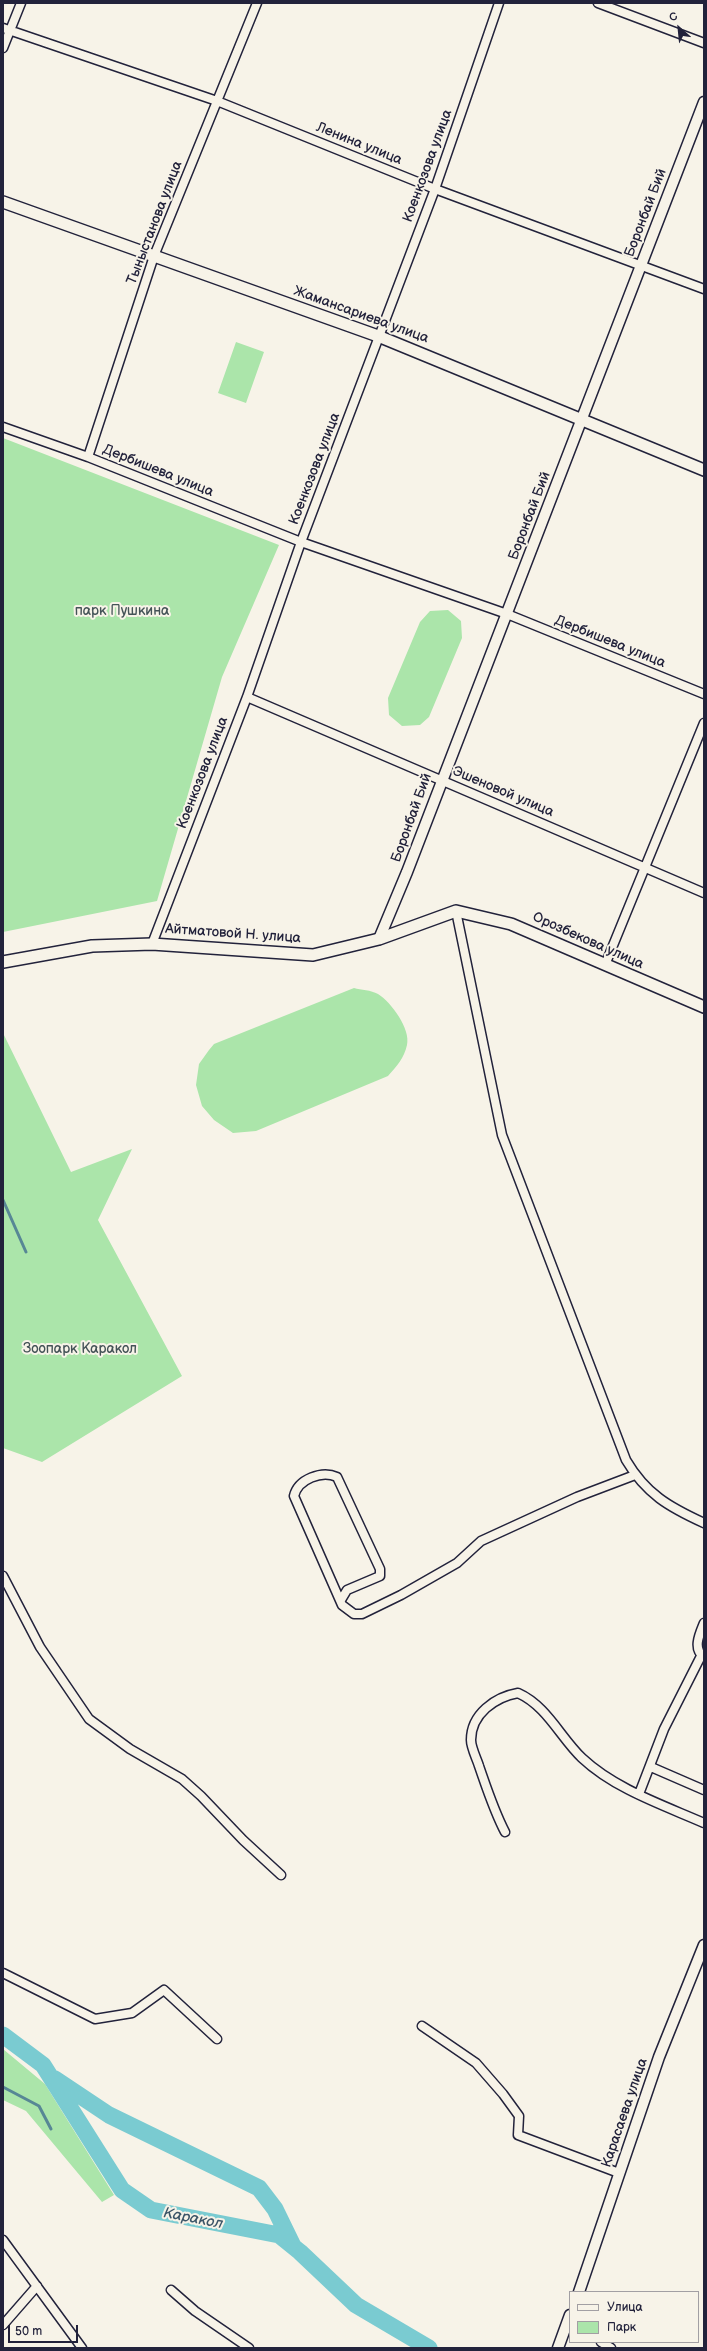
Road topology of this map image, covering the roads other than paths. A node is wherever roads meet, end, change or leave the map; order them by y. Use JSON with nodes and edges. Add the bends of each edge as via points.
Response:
{"nodes":[{"id":1,"x":21,"y":3,"type":"edge"},
{"id":2,"x":257,"y":3,"type":"edge"},
{"id":3,"x":499,"y":3,"type":"edge"},
{"id":4,"x":598,"y":3,"type":"edge"},
{"id":5,"x":7,"y":29,"type":"edge"},
{"id":6,"x":704,"y":43,"type":"edge"},
{"id":7,"x":3,"y":48,"type":"edge"},
{"id":8,"x":218,"y":101,"type":"junction"},
{"id":9,"x":704,"y":102,"type":"edge"},
{"id":10,"x":435,"y":189,"type":"junction"},
{"id":11,"x":3,"y":202,"type":"edge"},
{"id":12,"x":154,"y":256,"type":"junction"},
{"id":13,"x":641,"y":266,"type":"junction"},
{"id":14,"x":704,"y":289,"type":"edge"},
{"id":15,"x":378,"y":336,"type":"junction"},
{"id":16,"x":582,"y":419,"type":"junction"},
{"id":17,"x":3,"y":427,"type":"edge"},
{"id":18,"x":88,"y":457,"type":"junction"},
{"id":19,"x":704,"y":470,"type":"edge"},
{"id":20,"x":301,"y":542,"type":"junction"},
{"id":21,"x":507,"y":614,"type":"junction"},
{"id":22,"x":704,"y":694,"type":"edge"},
{"id":23,"x":247,"y":697,"type":"junction"},
{"id":24,"x":704,"y":723,"type":"edge"},
{"id":25,"x":441,"y":780,"type":"junction"},
{"id":26,"x":645,"y":868,"type":"junction"},
{"id":27,"x":704,"y":893,"type":"edge"},
{"id":28,"x":456,"y":912,"type":"junction"},
{"id":29,"x":379,"y":939,"type":"junction"},
{"id":30,"x":152,"y":944,"type":"junction"},
{"id":31,"x":3,"y":962,"type":"edge"},
{"id":32,"x":605,"y":965,"type":"junction"},
{"id":33,"x":704,"y":1007,"type":"edge"},
{"id":34,"x":635,"y":1475,"type":"junction"},
{"id":35,"x":704,"y":1523,"type":"edge"},
{"id":36,"x":3,"y":1576,"type":"edge"},
{"id":37,"x":341,"y":1600,"type":"junction"},
{"id":38,"x":704,"y":1623,"type":"edge"},
{"id":39,"x":703,"y":1656,"type":"edge"},
{"id":40,"x":651,"y":1767,"type":"junction"},
{"id":41,"x":704,"y":1790,"type":"edge"},
{"id":42,"x":639,"y":1794,"type":"junction"},
{"id":43,"x":704,"y":1823,"type":"edge"},
{"id":44,"x":505,"y":1832,"type":"dead end"},
{"id":45,"x":281,"y":1875,"type":"dead end"},
{"id":46,"x":704,"y":1944,"type":"edge"},
{"id":47,"x":3,"y":1973,"type":"edge"},
{"id":48,"x":422,"y":2026,"type":"dead end"},
{"id":49,"x":217,"y":2039,"type":"dead end"},
{"id":50,"x":619,"y":2173,"type":"junction"},
{"id":51,"x":3,"y":2240,"type":"edge"},
{"id":52,"x":37,"y":2286,"type":"junction"},
{"id":53,"x":171,"y":2290,"type":"dead end"},
{"id":54,"x":579,"y":2291,"type":"edge"},
{"id":55,"x":569,"y":2319,"type":"edge"},
{"id":56,"x":3,"y":2325,"type":"edge"},
{"id":57,"x":82,"y":2348,"type":"edge"},
{"id":58,"x":249,"y":2348,"type":"edge"},
{"id":59,"x":558,"y":2348,"type":"edge"}],
"edges":[{"from":1,"to":5,"type":"street"},
{"from":2,"to":8,"type":"street","name":"Тыныстанова улица"},
{"from":3,"to":10,"type":"street","name":"Коенкозова улица"},
{"from":4,"to":6,"type":"street"},
{"from":5,"to":7,"type":"street"},
{"from":5,"to":8,"type":"street","name":"Ленина улица"},
{"from":8,"to":10,"type":"street","name":"Ленина улица"},
{"from":8,"to":12,"type":"street","name":"Тыныстанова улица"},
{"from":9,"to":13,"type":"street","name":"Боронбай Бий"},
{"from":10,"to":13,"type":"street","name":"Ленина улица"},
{"from":10,"to":15,"type":"street","name":"Коенкозова улица"},
{"from":11,"to":12,"type":"main road","name":"Жамансариева улица"},
{"from":12,"to":15,"type":"main road","name":"Жамансариева улица"},
{"from":12,"to":18,"type":"street","name":"Тыныстанова улица"},
{"from":13,"to":14,"type":"street","name":"Ленина улица"},
{"from":13,"to":16,"type":"street","name":"Боронбай Бий"},
{"from":15,"to":16,"type":"main road","name":"Жамансариева улица"},
{"from":15,"to":20,"type":"street","name":"Коенкозова улица"},
{"from":16,"to":19,"type":"main road","name":"Жамансариева улица"},
{"from":16,"to":21,"type":"street","name":"Боронбай Бий"},
{"from":17,"to":18,"type":"street","name":"Дербишева улица"},
{"from":18,"to":20,"type":"street","name":"Дербишева улица"},
{"from":20,"to":21,"type":"street","name":"Дербишева улица"},
{"from":20,"to":23,"type":"street","name":"Коенкозова улица"},
{"from":21,"to":22,"type":"street","name":"Дербишева улица"},
{"from":21,"to":25,"type":"street","name":"Боронбай Бий"},
{"from":23,"to":25,"type":"street","name":"Эшеновой улица"},
{"from":23,"to":30,"type":"street","name":"Коенкозова улица"},
{"from":24,"to":26,"type":"street"},
{"from":25,"to":26,"type":"street","name":"Эшеновой улица"},
{"from":25,"to":29,"type":"street","name":"Боронбай Бий"},
{"from":26,"to":27,"type":"street","name":"Эшеновой улица"},
{"from":26,"to":32,"type":"street"},
{"from":28,"to":29,"type":"main road","name":"Айтматовой Н. улица"},
{"from":28,"to":32,"type":"main road","name":"Орозбекова улица","via":[[511,924]]},
{"from":28,"to":34,"type":"street","via":[[502,1135],[626,1460]]},
{"from":29,"to":30,"type":"main road","name":"Айтматовой Н. улица","via":[[313,955]]},
{"from":30,"to":31,"type":"main road","name":"Айтматовой Н. улица","via":[[92,946]]},
{"from":32,"to":33,"type":"main road","name":"Орозбекова улица"},
{"from":34,"to":35,"type":"street","via":[[656,1498]]},
{"from":34,"to":37,"type":"street","via":[[577,1497],[481,1541],[457,1563],[362,1614],[347,1611]]},
{"from":36,"to":45,"type":"street","via":[[40,1647],[89,1719],[130,1749],[182,1779]]},
{"from":37,"to":37,"type":"street","via":[[347,1590],[374,1580],[381,1573],[337,1477],[323,1474],[300,1484],[294,1496]]},
{"from":38,"to":39,"type":"street","via":[[697,1644]]},
{"from":39,"to":40,"type":"street","via":[[664,1729]]},
{"from":40,"to":41,"type":"street"},
{"from":40,"to":42,"type":"street"},
{"from":42,"to":43,"type":"street"},
{"from":42,"to":44,"type":"street","via":[[602,1773],[582,1758],[542,1709],[528,1697],[518,1693],[503,1696],[483,1711],[472,1728],[471,1742],[494,1810]]},
{"from":46,"to":50,"type":"street","name":"Карасаева улица","via":[[658,2056]]},
{"from":47,"to":49,"type":"street","via":[[95,2019],[132,2014],[164,1990]]},
{"from":48,"to":50,"type":"street","via":[[476,2063],[504,2094],[519,2116],[518,2135]]},
{"from":50,"to":54,"type":"street","name":"Карасаева улица"},
{"from":51,"to":52,"type":"street"},
{"from":52,"to":56,"type":"street"},
{"from":52,"to":57,"type":"street"},
{"from":53,"to":58,"type":"street","via":[[195,2311]]},
{"from":55,"to":59,"type":"street"}]}
